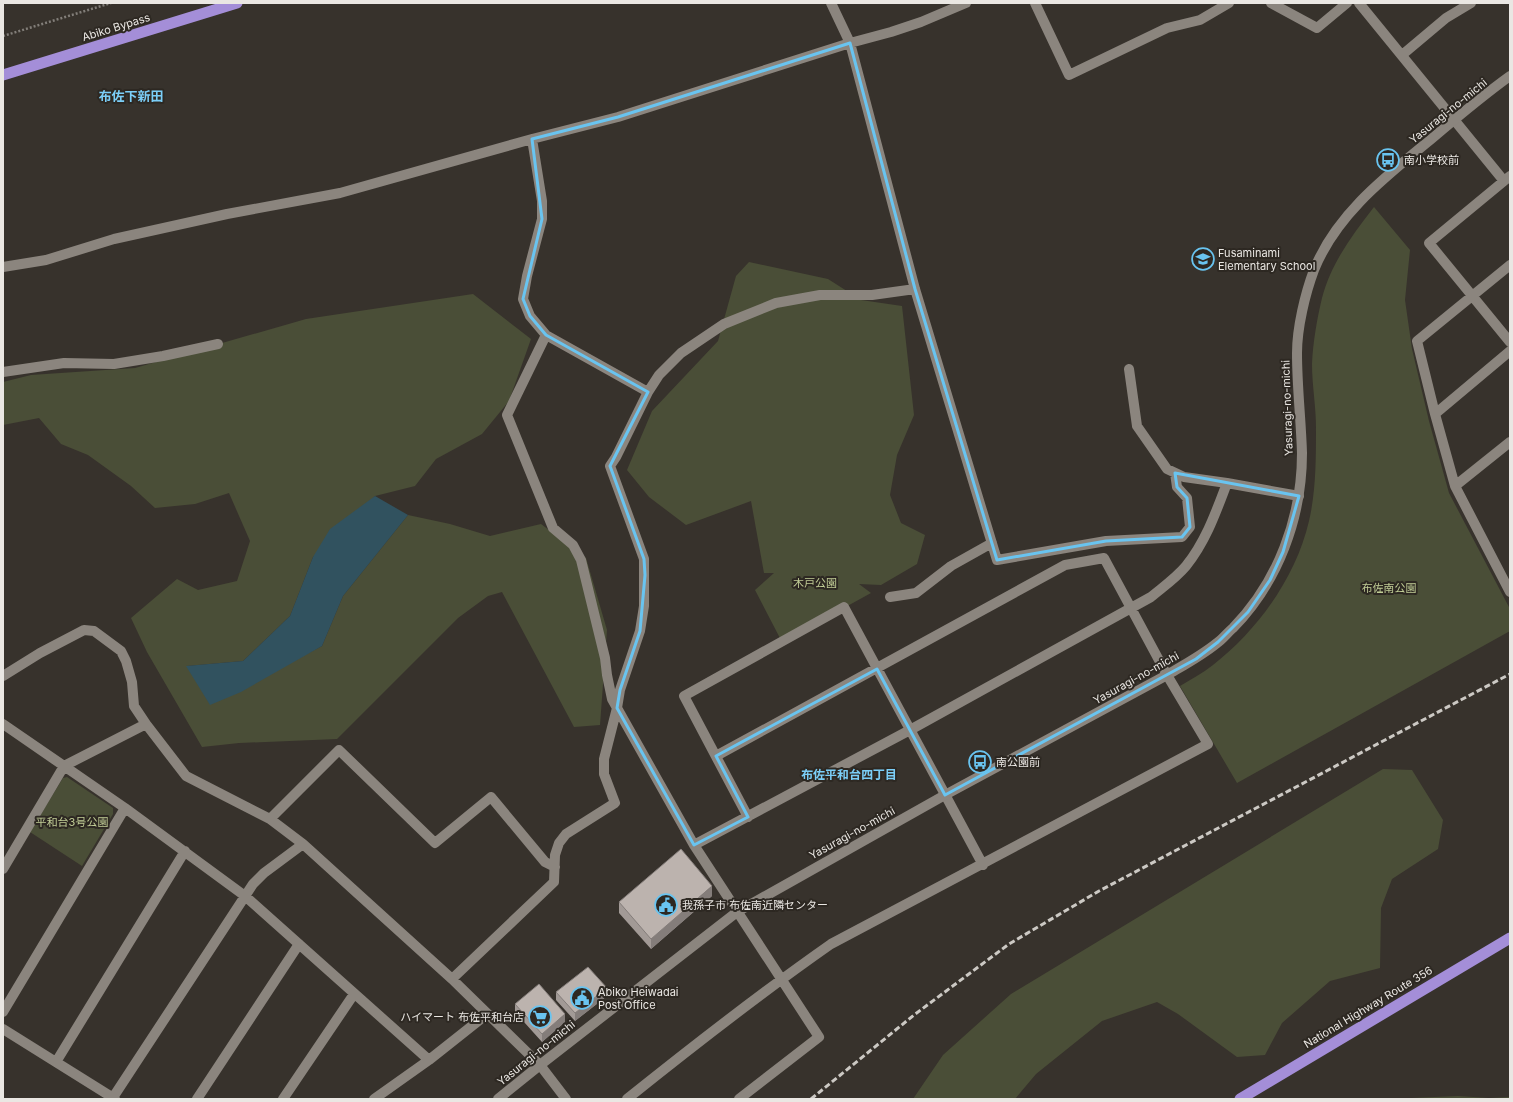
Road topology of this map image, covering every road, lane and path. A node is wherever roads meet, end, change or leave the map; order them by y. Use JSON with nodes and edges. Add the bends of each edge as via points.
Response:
{"nodes":[{"id":1,"x":111,"y":3,"type":"edge"},
{"id":2,"x":237,"y":3,"type":"edge"},
{"id":3,"x":831,"y":3,"type":"edge"},
{"id":4,"x":966,"y":3,"type":"edge"},
{"id":5,"x":1035,"y":3,"type":"edge"},
{"id":6,"x":1229,"y":3,"type":"edge"},
{"id":7,"x":1271,"y":3,"type":"edge"},
{"id":8,"x":1347,"y":3,"type":"edge"},
{"id":9,"x":1359,"y":3,"type":"edge"},
{"id":10,"x":1470,"y":3,"type":"edge"},
{"id":11,"x":3,"y":36,"type":"edge"},
{"id":12,"x":850,"y":43,"type":"junction"},
{"id":13,"x":1402,"y":55,"type":"junction"},
{"id":14,"x":3,"y":75,"type":"edge"},
{"id":15,"x":1510,"y":76,"type":"edge"},
{"id":16,"x":1454,"y":120,"type":"junction"},
{"id":17,"x":532,"y":140,"type":"junction"},
{"id":18,"x":1507,"y":178,"type":"edge"},
{"id":19,"x":1510,"y":265,"type":"edge"},
{"id":20,"x":3,"y":267,"type":"edge"},
{"id":21,"x":915,"y":289,"type":"junction"},
{"id":22,"x":1472,"y":296,"type":"junction"},
{"id":23,"x":546,"y":334,"type":"junction"},
{"id":24,"x":1510,"y":342,"type":"edge"},
{"id":25,"x":218,"y":344,"type":"dead end"},
{"id":26,"x":1510,"y":351,"type":"edge"},
{"id":27,"x":1129,"y":369,"type":"dead end"},
{"id":28,"x":3,"y":372,"type":"edge"},
{"id":29,"x":648,"y":392,"type":"junction"},
{"id":30,"x":1435,"y":414,"type":"junction"},
{"id":31,"x":1507,"y":445,"type":"edge"},
{"id":32,"x":1510,"y":456,"type":"edge"},
{"id":33,"x":1175,"y":473,"type":"junction"},
{"id":34,"x":1227,"y":483,"type":"junction"},
{"id":35,"x":1455,"y":486,"type":"junction"},
{"id":36,"x":1299,"y":496,"type":"junction"},
{"id":37,"x":992,"y":543,"type":"junction"},
{"id":38,"x":1510,"y":592,"type":"edge"},
{"id":39,"x":890,"y":597,"type":"dead end"},
{"id":40,"x":1131,"y":609,"type":"junction"},
{"id":41,"x":877,"y":669,"type":"junction"},
{"id":42,"x":1167,"y":675,"type":"junction"},
{"id":43,"x":3,"y":676,"type":"edge"},
{"id":44,"x":617,"y":708,"type":"junction"},
{"id":45,"x":3,"y":724,"type":"edge"},
{"id":46,"x":146,"y":724,"type":"junction"},
{"id":47,"x":910,"y":730,"type":"junction"},
{"id":48,"x":716,"y":756,"type":"junction"},
{"id":49,"x":64,"y":766,"type":"junction"},
{"id":50,"x":945,"y":794,"type":"junction"},
{"id":51,"x":125,"y":808,"type":"junction"},
{"id":52,"x":748,"y":817,"type":"junction"},
{"id":53,"x":270,"y":819,"type":"junction"},
{"id":54,"x":303,"y":844,"type":"junction"},
{"id":55,"x":694,"y":845,"type":"junction"},
{"id":56,"x":185,"y":851,"type":"junction"},
{"id":57,"x":982,"y":865,"type":"junction"},
{"id":58,"x":555,"y":868,"type":"junction"},
{"id":59,"x":3,"y":869,"type":"edge"},
{"id":60,"x":245,"y":896,"type":"junction"},
{"id":61,"x":737,"y":912,"type":"junction"},
{"id":62,"x":1510,"y":938,"type":"edge"},
{"id":63,"x":300,"y":944,"type":"junction"},
{"id":64,"x":782,"y":978,"type":"junction"},
{"id":65,"x":452,"y":979,"type":"junction"},
{"id":66,"x":354,"y":994,"type":"junction"},
{"id":67,"x":3,"y":1012,"type":"edge"},
{"id":68,"x":487,"y":1014,"type":"junction"},
{"id":69,"x":3,"y":1029,"type":"edge"},
{"id":70,"x":429,"y":1060,"type":"junction"},
{"id":71,"x":56,"y":1062,"type":"junction"},
{"id":72,"x":540,"y":1065,"type":"junction"},
{"id":73,"x":113,"y":1099,"type":"edge"},
{"id":74,"x":198,"y":1099,"type":"edge"},
{"id":75,"x":283,"y":1099,"type":"edge"},
{"id":76,"x":374,"y":1099,"type":"edge"},
{"id":77,"x":498,"y":1099,"type":"edge"},
{"id":78,"x":566,"y":1099,"type":"edge"},
{"id":79,"x":627,"y":1099,"type":"edge"},
{"id":80,"x":739,"y":1099,"type":"edge"},
{"id":81,"x":1240,"y":1099,"type":"edge"}],
"edges":[{"from":1,"to":11,"type":"path"},
{"from":2,"to":14,"type":"highway","name":"Abiko Bypass"},
{"from":3,"to":12,"type":"street"},
{"from":4,"to":12,"type":"street","via":[[921,22]]},
{"from":5,"to":6,"type":"street","via":[[1069,75],[1167,28],[1200,20]]},
{"from":7,"to":8,"type":"street","via":[[1317,28]]},
{"from":9,"to":13,"type":"street"},
{"from":10,"to":13,"type":"street","via":[[1446,18]]},
{"from":12,"to":17,"type":"street","via":[[618,117]]},
{"from":12,"to":21,"type":"street"},
{"from":13,"to":16,"type":"street"},
{"from":15,"to":16,"type":"street","name":"Yasuragi-no-michi"},
{"from":16,"to":18,"type":"street"},
{"from":16,"to":36,"type":"street","name":"Yasuragi-no-michi","via":[[1365,197],[1329,242],[1315,269],[1303,308],[1297,352],[1302,455]]},
{"from":17,"to":20,"type":"street","via":[[340,193],[114,239],[46,260]]},
{"from":17,"to":23,"type":"street","via":[[542,201],[542,219],[523,299],[530,316]]},
{"from":18,"to":22,"type":"street","via":[[1429,243]]},
{"from":19,"to":22,"type":"street"},
{"from":21,"to":29,"type":"street","via":[[872,295],[820,295],[776,303],[724,324],[687,349],[659,376]]},
{"from":21,"to":37,"type":"street"},
{"from":22,"to":24,"type":"street"},
{"from":22,"to":30,"type":"street","via":[[1417,341]]},
{"from":23,"to":29,"type":"street"},
{"from":23,"to":44,"type":"street","via":[[507,415],[553,528],[573,545],[581,560],[605,658],[612,699]]},
{"from":25,"to":28,"type":"street","via":[[114,364],[64,363]]},
{"from":26,"to":30,"type":"street"},
{"from":27,"to":33,"type":"street","via":[[1137,426],[1167,469]]},
{"from":29,"to":44,"type":"street","via":[[610,466],[644,559],[644,606],[640,632],[620,690]]},
{"from":30,"to":35,"type":"street"},
{"from":31,"to":32,"type":"street"},
{"from":31,"to":35,"type":"street"},
{"from":33,"to":34,"type":"street","via":[[1184,477]]},
{"from":33,"to":37,"type":"street","via":[[1177,487],[1187,498],[1190,520],[1190,527],[1182,537],[1106,542],[997,560]]},
{"from":34,"to":36,"type":"street"},
{"from":34,"to":40,"type":"street","via":[[1215,517],[1186,566],[1162,588]]},
{"from":35,"to":38,"type":"street"},
{"from":36,"to":42,"type":"street","name":"Yasuragi-no-michi","via":[[1283,552],[1270,580],[1248,612],[1218,642]]},
{"from":37,"to":39,"type":"street","via":[[951,566],[916,593]]},
{"from":40,"to":41,"type":"street","via":[[1104,558],[1065,565]]},
{"from":40,"to":42,"type":"street"},
{"from":40,"to":47,"type":"street"},
{"from":41,"to":47,"type":"street"},
{"from":41,"to":48,"type":"street"},
{"from":41,"to":48,"type":"street","via":[[844,607],[684,696]]},
{"from":42,"to":50,"type":"street","name":"Yasuragi-no-michi"},
{"from":42,"to":57,"type":"street","via":[[1208,744]]},
{"from":43,"to":46,"type":"street","via":[[84,630],[94,631],[124,656],[132,682],[134,706]]},
{"from":44,"to":55,"type":"street"},
{"from":44,"to":58,"type":"street","via":[[604,759],[604,774],[615,803],[566,834],[555,854]]},
{"from":45,"to":49,"type":"street"},
{"from":46,"to":49,"type":"street"},
{"from":46,"to":53,"type":"street","via":[[186,776]]},
{"from":47,"to":50,"type":"street"},
{"from":47,"to":52,"type":"street"},
{"from":48,"to":52,"type":"street"},
{"from":49,"to":51,"type":"street"},
{"from":49,"to":59,"type":"street"},
{"from":50,"to":57,"type":"street"},
{"from":50,"to":61,"type":"street","name":"Yasuragi-no-michi"},
{"from":51,"to":56,"type":"street"},
{"from":51,"to":67,"type":"street"},
{"from":52,"to":55,"type":"street"},
{"from":53,"to":54,"type":"street"},
{"from":53,"to":58,"type":"street","via":[[339,750],[435,843],[491,797],[545,862]]},
{"from":54,"to":60,"type":"street","via":[[264,873]]},
{"from":54,"to":65,"type":"street"},
{"from":55,"to":61,"type":"street"},
{"from":56,"to":60,"type":"street"},
{"from":56,"to":71,"type":"street"},
{"from":57,"to":64,"type":"street","via":[[831,944]]},
{"from":58,"to":65,"type":"street","via":[[554,882]]},
{"from":60,"to":63,"type":"street"},
{"from":60,"to":73,"type":"street"},
{"from":61,"to":64,"type":"street"},
{"from":61,"to":72,"type":"street","name":"Yasuragi-no-michi"},
{"from":62,"to":81,"type":"highway","name":"National Highway Route 356"},
{"from":63,"to":66,"type":"street"},
{"from":63,"to":74,"type":"street"},
{"from":64,"to":79,"type":"street"},
{"from":64,"to":80,"type":"street","via":[[819,1037]]},
{"from":65,"to":68,"type":"street"},
{"from":66,"to":70,"type":"street"},
{"from":66,"to":75,"type":"street"},
{"from":68,"to":70,"type":"street"},
{"from":68,"to":72,"type":"street"},
{"from":69,"to":71,"type":"street"},
{"from":70,"to":76,"type":"street"},
{"from":71,"to":73,"type":"street"},
{"from":72,"to":77,"type":"street","name":"Yasuragi-no-michi"},
{"from":72,"to":78,"type":"street"}]}
